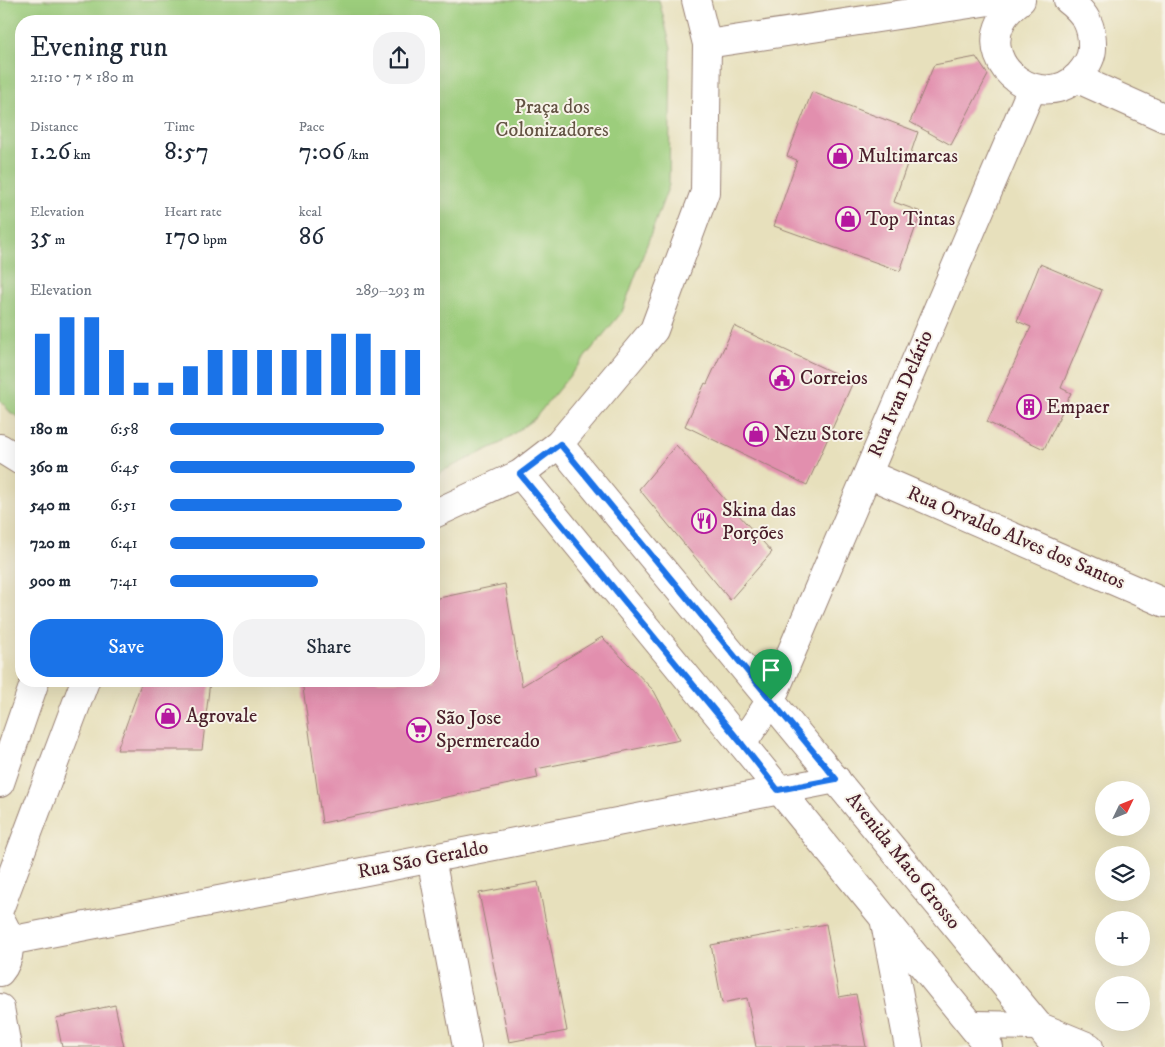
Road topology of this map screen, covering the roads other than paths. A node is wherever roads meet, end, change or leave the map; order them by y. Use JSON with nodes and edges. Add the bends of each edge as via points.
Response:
{"nodes":[{"id":1,"x":696,"y":0,"type":"edge"},
{"id":2,"x":996,"y":0,"type":"edge"},
{"id":3,"x":1021,"y":0,"type":"edge"},
{"id":4,"x":1068,"y":0,"type":"edge"},
{"id":5,"x":707,"y":44,"type":"junction"},
{"id":6,"x":1076,"y":78,"type":"junction"},
{"id":7,"x":1032,"y":88,"type":"junction"},
{"id":8,"x":1165,"y":118,"type":"edge"},
{"id":9,"x":560,"y":444,"type":"junction"},
{"id":10,"x":0,"y":448,"type":"edge"},
{"id":11,"x":15,"y":457,"type":"edge"},
{"id":12,"x":520,"y":474,"type":"junction"},
{"id":13,"x":868,"y":474,"type":"junction"},
{"id":14,"x":440,"y":511,"type":"edge"},
{"id":15,"x":1165,"y":603,"type":"edge"},
{"id":16,"x":33,"y":687,"type":"edge"},
{"id":17,"x":83,"y":687,"type":"edge"},
{"id":18,"x":771,"y":700,"type":"junction"},
{"id":19,"x":742,"y":744,"type":"junction"},
{"id":20,"x":836,"y":779,"type":"junction"},
{"id":21,"x":0,"y":783,"type":"edge"},
{"id":22,"x":778,"y":790,"type":"junction"},
{"id":23,"x":431,"y":858,"type":"junction"},
{"id":24,"x":0,"y":907,"type":"edge"},
{"id":25,"x":884,"y":918,"type":"junction"},
{"id":26,"x":5,"y":930,"type":"edge"},
{"id":27,"x":0,"y":972,"type":"edge"},
{"id":28,"x":0,"y":1008,"type":"edge"},
{"id":29,"x":972,"y":1025,"type":"junction"},
{"id":30,"x":1038,"y":1026,"type":"junction"},
{"id":31,"x":8,"y":1047,"type":"edge"},
{"id":32,"x":467,"y":1047,"type":"edge"},
{"id":33,"x":909,"y":1047,"type":"edge"},
{"id":34,"x":988,"y":1047,"type":"edge"},
{"id":35,"x":1056,"y":1047,"type":"edge"},
{"id":36,"x":1089,"y":1047,"type":"edge"}],
"edges":[{"from":1,"to":5,"type":"street"},
{"from":2,"to":5,"type":"street"},
{"from":3,"to":7,"type":"street","via":[[1000,23],[998,54],[1016,80]]},
{"from":4,"to":6,"type":"street","via":[[1080,9],[1093,37],[1092,53]]},
{"from":5,"to":9,"type":"street","via":[[705,192],[654,330]]},
{"from":6,"to":7,"type":"street","via":[[1061,87]]},
{"from":6,"to":8,"type":"street"},
{"from":7,"to":13,"type":"street","name":"Rua Ivan Delário"},
{"from":9,"to":12,"type":"street"},
{"from":9,"to":18,"type":"street","name":"Avenida Mato Grosso"},
{"from":10,"to":11,"type":"street"},
{"from":12,"to":14,"type":"street"},
{"from":12,"to":19,"type":"street"},
{"from":13,"to":15,"type":"street","name":"Rua Orvaldo Alves dos Santos"},
{"from":13,"to":18,"type":"street","name":"Rua Ivan Delário"},
{"from":16,"to":21,"type":"street"},
{"from":17,"to":24,"type":"street"},
{"from":18,"to":19,"type":"street","name":"Rua Ivan Delário"},
{"from":18,"to":20,"type":"street","name":"Avenida Mato Grosso"},
{"from":19,"to":22,"type":"street"},
{"from":20,"to":22,"type":"street","name":"Rua São Geraldo"},
{"from":20,"to":30,"type":"street","name":"Avenida Mato Grosso"},
{"from":22,"to":23,"type":"street","name":"Rua São Geraldo"},
{"from":22,"to":25,"type":"street"},
{"from":23,"to":26,"type":"street","name":"Rua São Geraldo"},
{"from":23,"to":32,"type":"street"},
{"from":25,"to":29,"type":"street"},
{"from":25,"to":33,"type":"street"},
{"from":26,"to":27,"type":"street","via":[[8,955]]},
{"from":28,"to":31,"type":"street"},
{"from":29,"to":30,"type":"street"},
{"from":29,"to":34,"type":"street"},
{"from":30,"to":35,"type":"street","name":"Avenida Mato Grosso"},
{"from":30,"to":36,"type":"street"}]}
